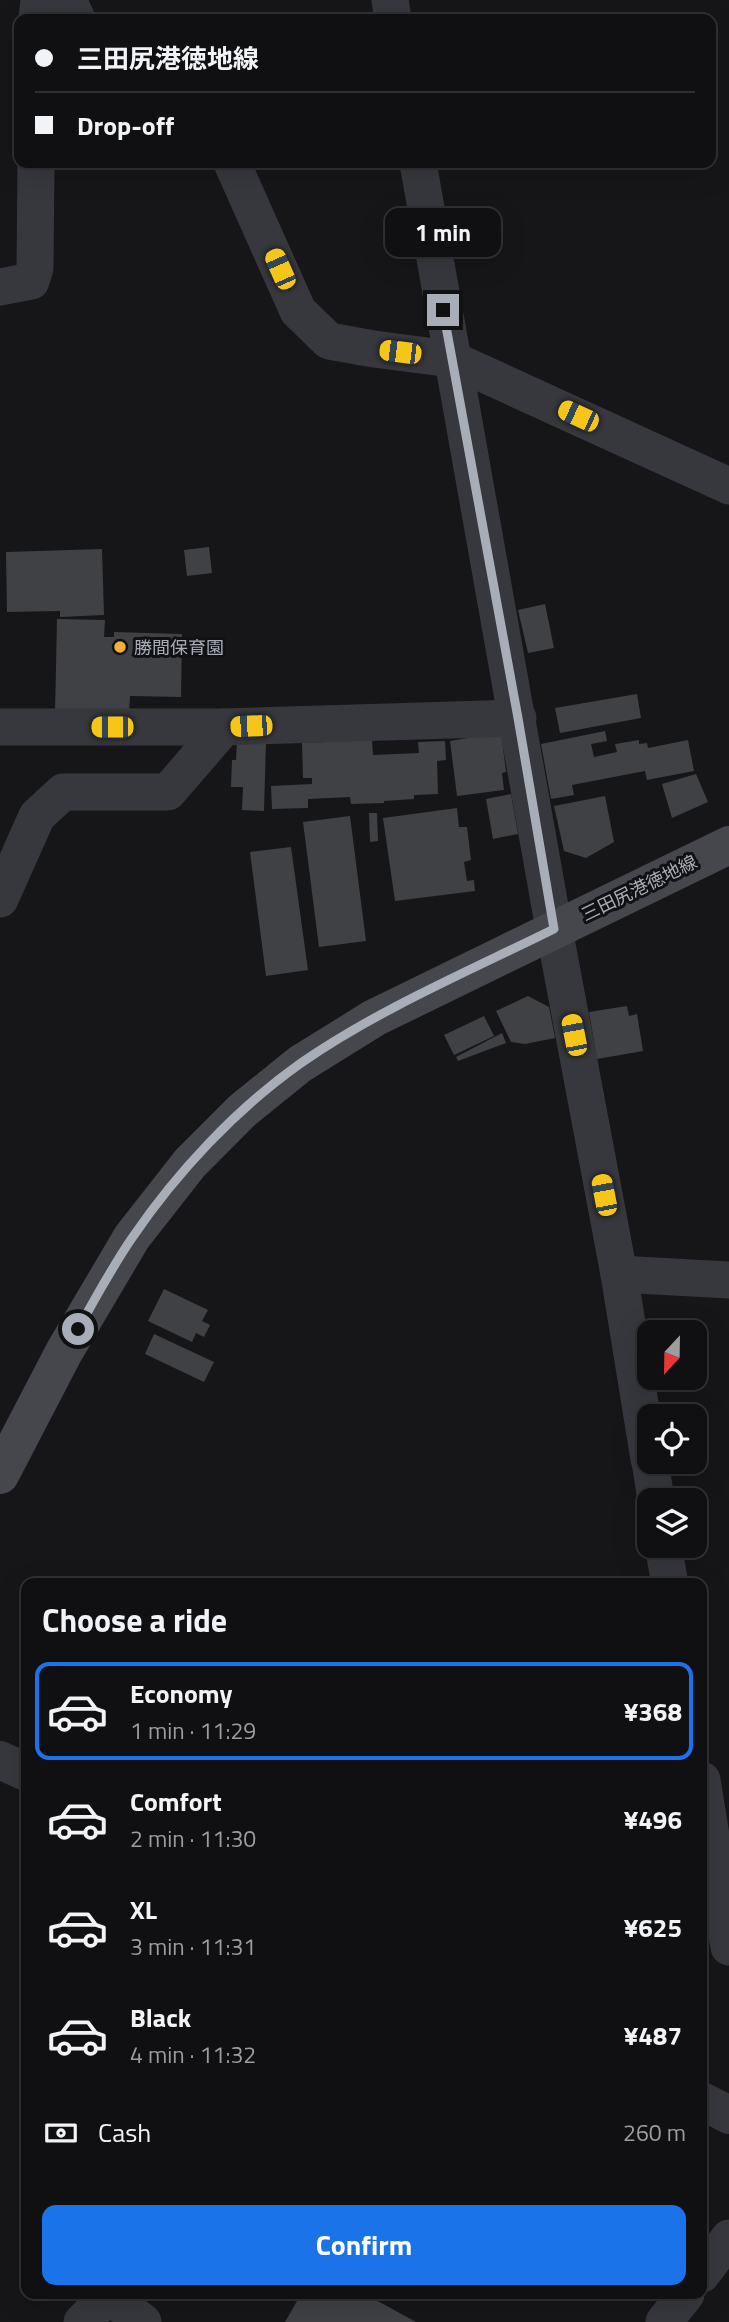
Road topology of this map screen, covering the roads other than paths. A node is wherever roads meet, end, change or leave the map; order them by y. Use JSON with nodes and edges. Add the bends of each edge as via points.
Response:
{"nodes":[{"id":1,"x":36,"y":168,"type":"edge"},
{"id":2,"x":234,"y":168,"type":"edge"},
{"id":3,"x":419,"y":168,"type":"edge"},
{"id":4,"x":0,"y":287,"type":"edge"},
{"id":5,"x":451,"y":359,"type":"junction"},
{"id":6,"x":729,"y":486,"type":"edge"},
{"id":7,"x":518,"y":718,"type":"junction"},
{"id":8,"x":0,"y":727,"type":"edge"},
{"id":9,"x":224,"y":727,"type":"junction"},
{"id":10,"x":729,"y":845,"type":"edge"},
{"id":11,"x":0,"y":899,"type":"edge"},
{"id":12,"x":554,"y":929,"type":"junction"},
{"id":13,"x":619,"y":1274,"type":"junction"},
{"id":14,"x":729,"y":1280,"type":"edge"},
{"id":15,"x":640,"y":1404,"type":"edge"},
{"id":16,"x":0,"y":1475,"type":"edge"},
{"id":17,"x":665,"y":1558,"type":"edge"},
{"id":18,"x":669,"y":1578,"type":"edge"},
{"id":19,"x":0,"y":1760,"type":"edge"},
{"id":20,"x":21,"y":1770,"type":"edge"},
{"id":21,"x":707,"y":1811,"type":"edge"},
{"id":22,"x":729,"y":1947,"type":"edge"},
{"id":23,"x":707,"y":2104,"type":"edge"},
{"id":24,"x":729,"y":2115,"type":"edge"},
{"id":25,"x":729,"y":2238,"type":"edge"},
{"id":26,"x":707,"y":2267,"type":"edge"},
{"id":27,"x":106,"y":2299,"type":"edge"},
{"id":28,"x":115,"y":2299,"type":"edge"},
{"id":29,"x":682,"y":2299,"type":"edge"},
{"id":30,"x":82,"y":2322,"type":"edge"},
{"id":31,"x":143,"y":2322,"type":"edge"},
{"id":32,"x":664,"y":2322,"type":"edge"}],
"edges":[{"from":1,"to":4,"type":"street","via":[[31,282]]},
{"from":2,"to":5,"type":"street","via":[[298,311],[328,341]]},
{"from":3,"to":5,"type":"street"},
{"from":5,"to":6,"type":"street"},
{"from":5,"to":7,"type":"street"},
{"from":7,"to":9,"type":"street"},
{"from":7,"to":12,"type":"street"},
{"from":8,"to":9,"type":"street"},
{"from":9,"to":11,"type":"street","via":[[168,792],[63,792],[37,817]]},
{"from":10,"to":12,"type":"main road","name":"三田尻港徳地線"},
{"from":12,"to":13,"type":"street"},
{"from":12,"to":16,"type":"main road","name":"三田尻港徳地線","via":[[374,1018],[300,1064],[243,1110],[190,1163],[132,1237],[64,1352]]},
{"from":13,"to":14,"type":"street"},
{"from":13,"to":15,"type":"street"},
{"from":17,"to":18,"type":"street"},
{"from":19,"to":20,"type":"street"},
{"from":21,"to":22,"type":"street"},
{"from":23,"to":24,"type":"street"},
{"from":25,"to":26,"type":"street"},
{"from":27,"to":30,"type":"street"},
{"from":28,"to":31,"type":"street"},
{"from":29,"to":32,"type":"street"}]}
